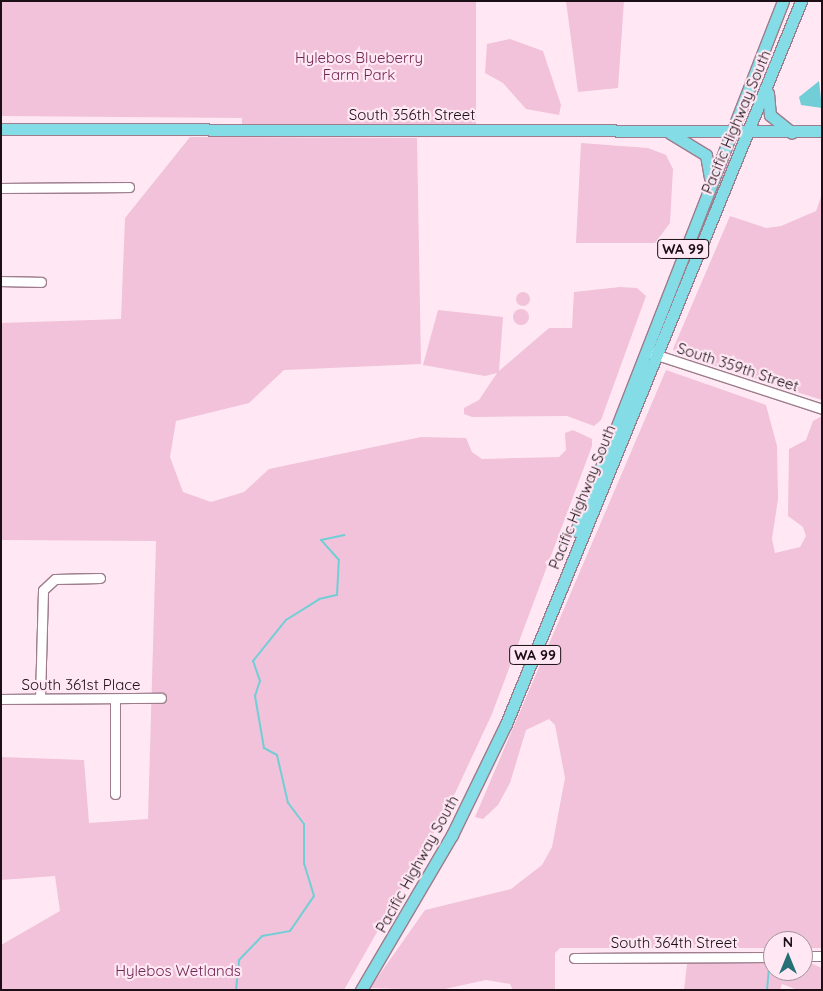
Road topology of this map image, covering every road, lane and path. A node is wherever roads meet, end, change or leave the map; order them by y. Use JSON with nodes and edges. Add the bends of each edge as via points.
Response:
{"nodes":[{"id":1,"x":783,"y":1,"type":"edge"},
{"id":2,"x":801,"y":1,"type":"edge"},
{"id":3,"x":769,"y":81,"type":"junction"},
{"id":4,"x":1,"y":129,"type":"edge"},
{"id":5,"x":731,"y":131,"type":"junction"},
{"id":6,"x":822,"y":131,"type":"edge"},
{"id":7,"x":668,"y":132,"type":"junction"},
{"id":8,"x":748,"y":132,"type":"junction"},
{"id":9,"x":792,"y":133,"type":"junction"},
{"id":10,"x":709,"y":186,"type":"junction"},
{"id":11,"x":129,"y":187,"type":"dead end"},
{"id":12,"x":1,"y":188,"type":"edge"},
{"id":13,"x":1,"y":281,"type":"edge"},
{"id":14,"x":41,"y":282,"type":"dead end"},
{"id":15,"x":651,"y":353,"type":"junction"},
{"id":16,"x":822,"y":409,"type":"edge"},
{"id":17,"x":100,"y":578,"type":"dead end"},
{"id":18,"x":40,"y":698,"type":"junction"},
{"id":19,"x":161,"y":698,"type":"dead end"},
{"id":20,"x":1,"y":699,"type":"edge"},
{"id":21,"x":115,"y":699,"type":"junction"},
{"id":22,"x":115,"y":794,"type":"dead end"},
{"id":23,"x":763,"y":957,"type":"edge"},
{"id":24,"x":574,"y":958,"type":"dead end"},
{"id":25,"x":352,"y":990,"type":"edge"},
{"id":26,"x":361,"y":990,"type":"edge"}],
"edges":[{"from":1,"to":5,"type":"main road","name":"Pacific Highway South","number":"WA 99"},
{"from":2,"to":3,"type":"main road","name":"Pacific Highway South","number":"WA 99"},
{"from":3,"to":8,"type":"main road","name":"Pacific Highway South","number":"WA 99"},
{"from":3,"to":9,"type":"main road","via":[[768,110]]},
{"from":4,"to":7,"type":"main road","name":"South 356th Street"},
{"from":5,"to":7,"type":"main road","name":"South 356th Street"},
{"from":5,"to":8,"type":"main road","name":"South 356th Street"},
{"from":5,"to":10,"type":"main road","name":"Pacific Highway South","number":"WA 99"},
{"from":6,"to":9,"type":"main road","name":"South 356th Street"},
{"from":7,"to":10,"type":"main road","via":[[706,155]]},
{"from":8,"to":9,"type":"main road","name":"South 356th Street"},
{"from":8,"to":15,"type":"main road","name":"Pacific Highway South","number":"WA 99"},
{"from":10,"to":15,"type":"main road","name":"Pacific Highway South","number":"WA 99"},
{"from":11,"to":12,"type":"street"},
{"from":13,"to":14,"type":"street"},
{"from":15,"to":16,"type":"street","name":"South 359th Street"},
{"from":15,"to":25,"type":"main road","name":"Pacific Highway South","number":"WA 99","via":[[487,748],[431,858]]},
{"from":15,"to":26,"type":"main road","name":"Pacific Highway South","number":"WA 99","via":[[483,773],[420,893]]},
{"from":17,"to":18,"type":"street","via":[[55,579],[42,590]]},
{"from":18,"to":20,"type":"street","name":"South 361st Place"},
{"from":18,"to":21,"type":"street","name":"South 361st Place"},
{"from":19,"to":21,"type":"street","name":"South 361st Place"},
{"from":21,"to":22,"type":"street"},
{"from":23,"to":24,"type":"street","name":"South 364th Street"}]}
